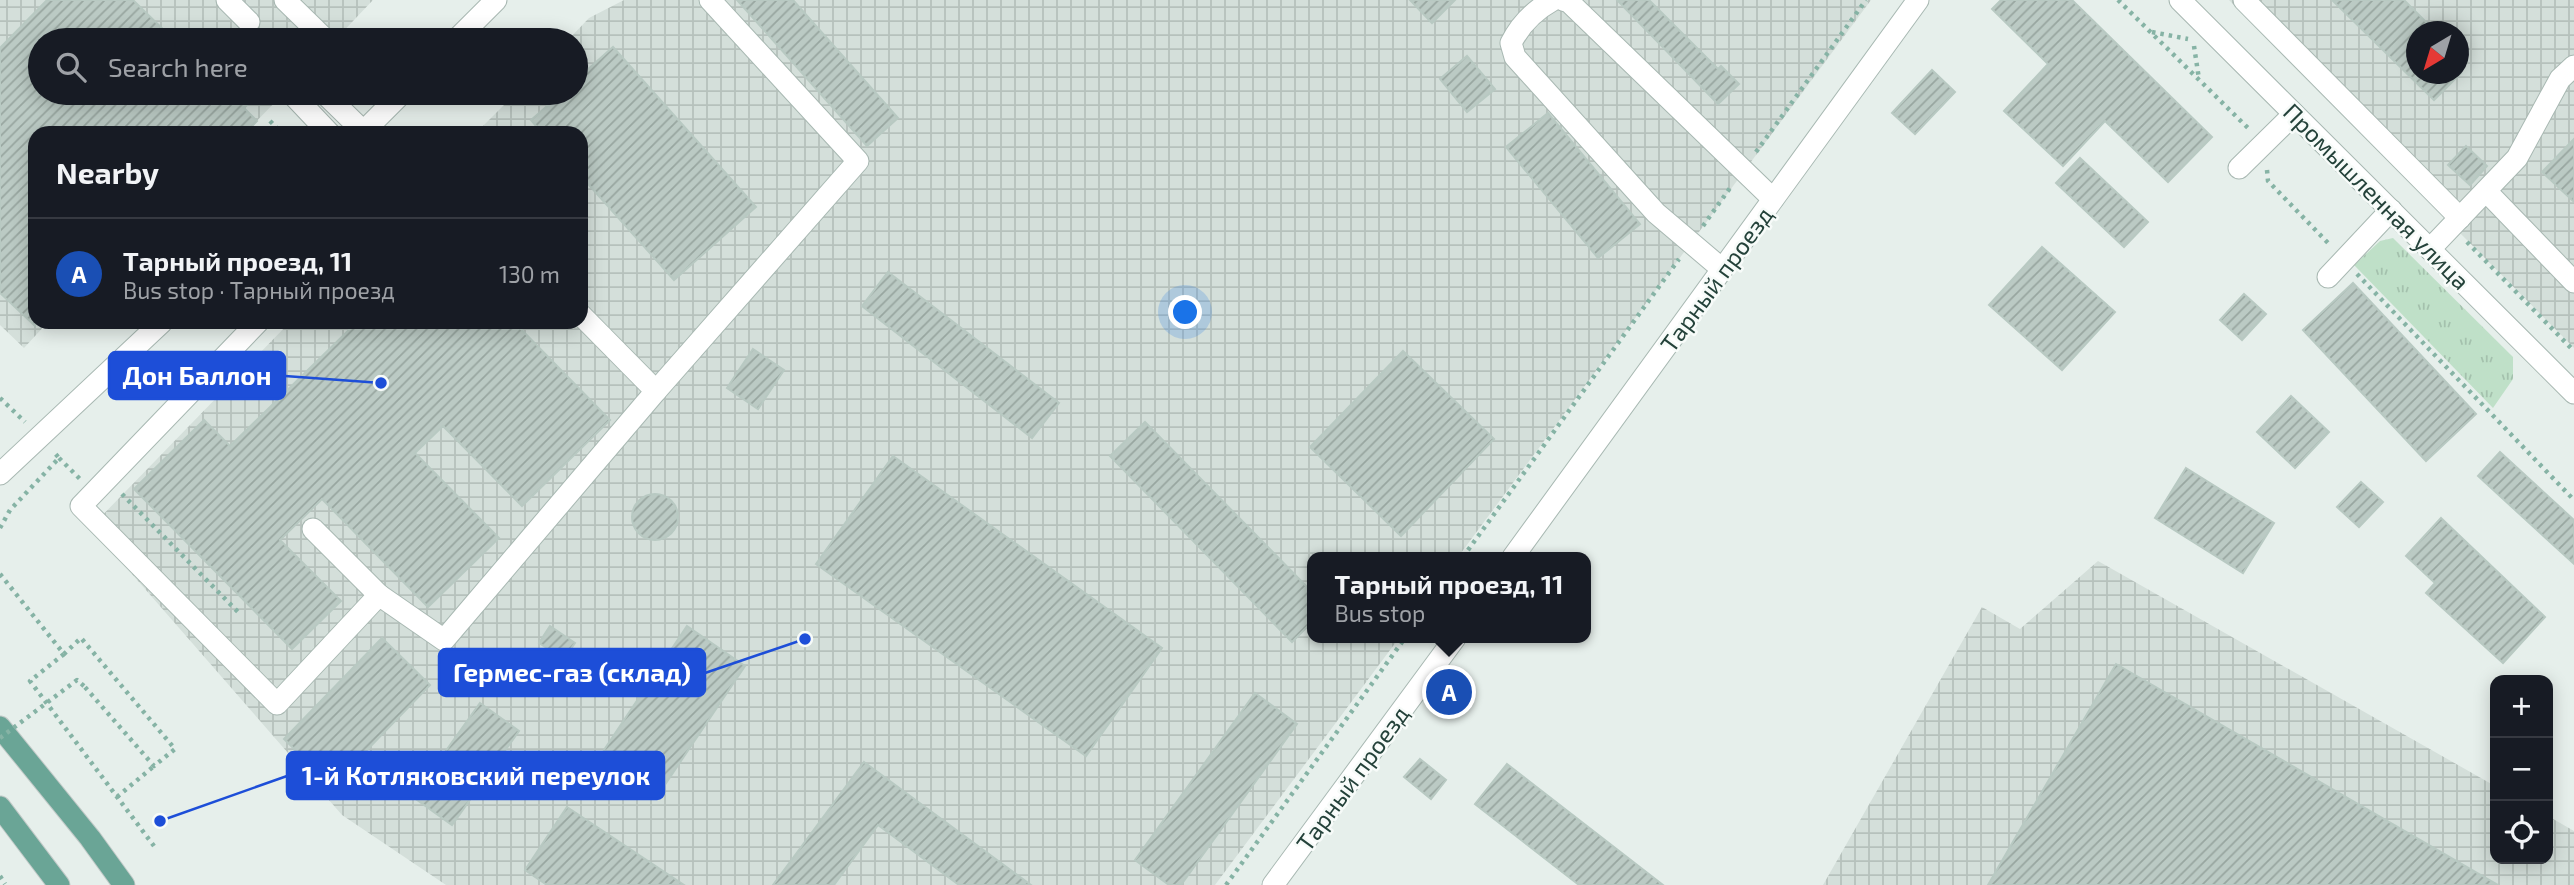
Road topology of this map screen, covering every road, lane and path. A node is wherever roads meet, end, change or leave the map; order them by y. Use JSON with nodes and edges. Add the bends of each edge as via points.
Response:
{"nodes":[{"id":1,"x":227,"y":0,"type":"edge"},
{"id":2,"x":285,"y":0,"type":"edge"},
{"id":3,"x":496,"y":0,"type":"edge"},
{"id":4,"x":710,"y":0,"type":"edge"},
{"id":5,"x":1553,"y":0,"type":"edge"},
{"id":6,"x":1563,"y":0,"type":"edge"},
{"id":7,"x":1866,"y":0,"type":"edge"},
{"id":8,"x":1918,"y":0,"type":"edge"},
{"id":9,"x":2180,"y":0,"type":"edge"},
{"id":10,"x":2244,"y":0,"type":"edge"},
{"id":11,"x":249,"y":22,"type":"dead end"},
{"id":12,"x":314,"y":28,"type":"edge"},
{"id":13,"x":468,"y":28,"type":"edge"},
{"id":14,"x":2151,"y":32,"type":"dead end"},
{"id":15,"x":2574,"y":66,"type":"edge"},
{"id":16,"x":2199,"y":80,"type":"dead end"},
{"id":17,"x":303,"y":105,"type":"edge"},
{"id":18,"x":336,"y":105,"type":"edge"},
{"id":19,"x":384,"y":105,"type":"edge"},
{"id":20,"x":2294,"y":114,"type":"junction"},
{"id":21,"x":270,"y":121,"type":"dead end"},
{"id":22,"x":275,"y":126,"type":"edge"},
{"id":23,"x":322,"y":126,"type":"edge"},
{"id":24,"x":356,"y":126,"type":"edge"},
{"id":25,"x":368,"y":126,"type":"edge"},
{"id":26,"x":2239,"y":168,"type":"dead end"},
{"id":27,"x":1742,"y":171,"type":"junction"},
{"id":28,"x":2486,"y":191,"type":"junction"},
{"id":29,"x":1773,"y":199,"type":"junction"},
{"id":30,"x":2391,"y":210,"type":"junction"},
{"id":31,"x":2456,"y":222,"type":"junction"},
{"id":32,"x":1691,"y":242,"type":"junction"},
{"id":33,"x":2430,"y":249,"type":"junction"},
{"id":34,"x":1723,"y":269,"type":"junction"},
{"id":35,"x":2328,"y":277,"type":"dead end"},
{"id":36,"x":2574,"y":282,"type":"edge"},
{"id":37,"x":588,"y":321,"type":"edge"},
{"id":38,"x":155,"y":329,"type":"edge"},
{"id":39,"x":251,"y":329,"type":"edge"},
{"id":40,"x":2574,"y":351,"type":"edge"},
{"id":41,"x":656,"y":391,"type":"junction"},
{"id":42,"x":2574,"y":393,"type":"edge"},
{"id":43,"x":0,"y":398,"type":"edge"},
{"id":44,"x":40,"y":437,"type":"junction"},
{"id":45,"x":59,"y":458,"type":"junction"},
{"id":46,"x":2,"y":468,"type":"edge"},
{"id":47,"x":100,"y":485,"type":"junction"},
{"id":48,"x":0,"y":528,"type":"edge"},
{"id":49,"x":313,"y":529,"type":"dead end"},
{"id":50,"x":1467,"y":552,"type":"edge"},
{"id":51,"x":1517,"y":552,"type":"edge"},
{"id":52,"x":0,"y":574,"type":"edge"},
{"id":53,"x":379,"y":595,"type":"junction"},
{"id":54,"x":239,"y":613,"type":"dead end"},
{"id":55,"x":1401,"y":643,"type":"edge"},
{"id":56,"x":1451,"y":643,"type":"edge"},
{"id":57,"x":64,"y":654,"type":"junction"},
{"id":58,"x":0,"y":727,"type":"edge"},
{"id":59,"x":0,"y":738,"type":"edge"},
{"id":60,"x":155,"y":766,"type":"junction"},
{"id":61,"x":117,"y":797,"type":"junction"},
{"id":62,"x":0,"y":807,"type":"edge"},
{"id":63,"x":153,"y":846,"type":"dead end"},
{"id":64,"x":0,"y":876,"type":"edge"},
{"id":65,"x":5,"y":884,"type":"edge"},
{"id":66,"x":59,"y":885,"type":"edge"},
{"id":67,"x":124,"y":885,"type":"edge"},
{"id":68,"x":1226,"y":885,"type":"edge"},
{"id":69,"x":1273,"y":885,"type":"edge"}],
"edges":[{"from":1,"to":11,"type":"street"},
{"from":2,"to":12,"type":"street"},
{"from":3,"to":13,"type":"street"},
{"from":4,"to":41,"type":"street","via":[[858,161]]},
{"from":5,"to":32,"type":"street","via":[[1518,29],[1511,43],[1515,57],[1656,213]]},
{"from":6,"to":27,"type":"street"},
{"from":7,"to":27,"type":"path"},
{"from":8,"to":29,"type":"street","name":"Тарный проезд"},
{"from":9,"to":20,"type":"street","name":"Промышленная улица"},
{"from":10,"to":31,"type":"street"},
{"from":14,"to":16,"type":"path","via":[[2193,40]]},
{"from":15,"to":28,"type":"street","via":[[2560,79],[2517,158]]},
{"from":17,"to":23,"type":"street"},
{"from":18,"to":24,"type":"street"},
{"from":19,"to":25,"type":"street"},
{"from":20,"to":26,"type":"street"},
{"from":20,"to":30,"type":"street","name":"Промышленная улица"},
{"from":21,"to":22,"type":"path"},
{"from":27,"to":29,"type":"street"},
{"from":27,"to":32,"type":"path"},
{"from":28,"to":31,"type":"street"},
{"from":28,"to":36,"type":"street"},
{"from":29,"to":34,"type":"street","name":"Тарный проезд"},
{"from":30,"to":33,"type":"street","name":"Промышленная улица"},
{"from":30,"to":35,"type":"street"},
{"from":31,"to":33,"type":"street"},
{"from":31,"to":40,"type":"path"},
{"from":32,"to":34,"type":"street"},
{"from":32,"to":50,"type":"path"},
{"from":33,"to":42,"type":"street","name":"Промышленная улица"},
{"from":34,"to":51,"type":"street","name":"Тарный проезд"},
{"from":37,"to":41,"type":"street"},
{"from":38,"to":44,"type":"street"},
{"from":39,"to":47,"type":"street"},
{"from":41,"to":53,"type":"street","via":[[444,640]]},
{"from":43,"to":44,"type":"path"},
{"from":44,"to":45,"type":"path"},
{"from":44,"to":46,"type":"street"},
{"from":45,"to":47,"type":"path"},
{"from":45,"to":48,"type":"path","via":[[10,510]]},
{"from":47,"to":53,"type":"street","via":[[81,506],[278,704]]},
{"from":47,"to":54,"type":"path"},
{"from":49,"to":53,"type":"street"},
{"from":52,"to":57,"type":"path"},
{"from":55,"to":68,"type":"path"},
{"from":56,"to":69,"type":"street","name":"Тарный проезд"},
{"from":57,"to":60,"type":"path","via":[[81,638],[175,749]]},
{"from":57,"to":61,"type":"path","via":[[30,681]]},
{"from":58,"to":67,"type":"main road"},
{"from":59,"to":60,"type":"path","bridge":true,"via":[[77,680]]},
{"from":60,"to":61,"type":"path"},
{"from":61,"to":63,"type":"path"},
{"from":62,"to":66,"type":"main road"},
{"from":64,"to":65,"type":"path"}]}
